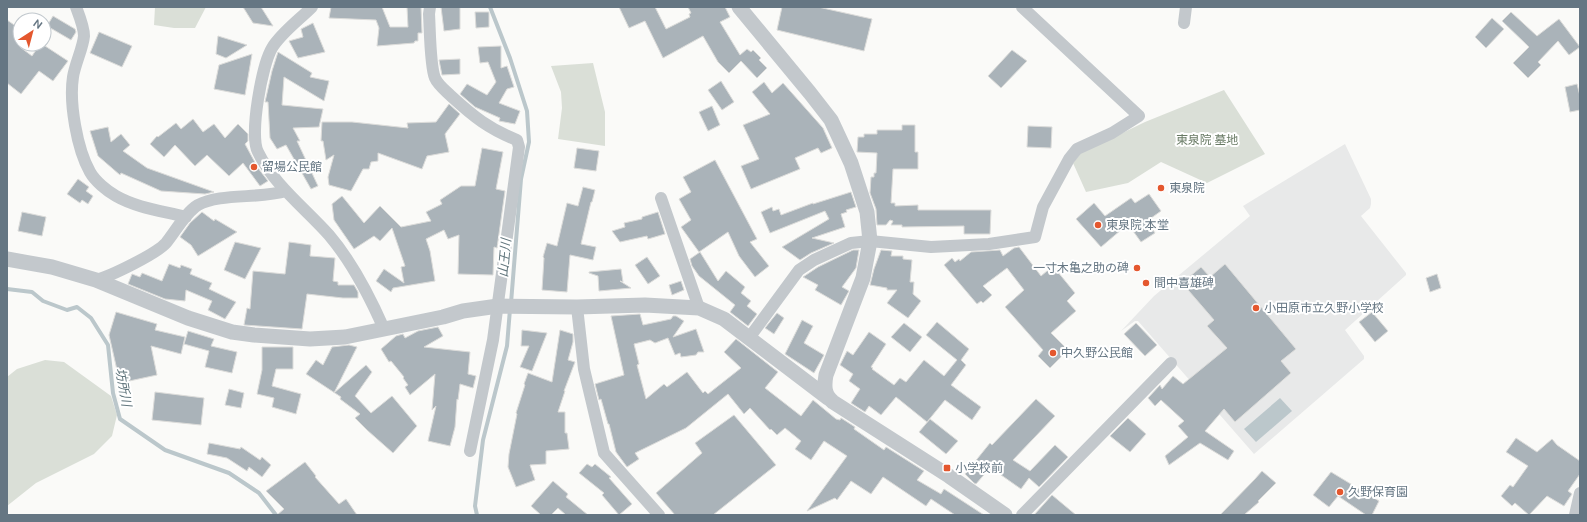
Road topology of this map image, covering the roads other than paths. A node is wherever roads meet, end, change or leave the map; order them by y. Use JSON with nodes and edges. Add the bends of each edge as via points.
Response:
{"nodes":[{"id":1,"x":76,"y":7,"type":"edge"},
{"id":2,"x":312,"y":7,"type":"edge"},
{"id":3,"x":430,"y":7,"type":"edge"},
{"id":4,"x":739,"y":7,"type":"edge"},
{"id":5,"x":1022,"y":7,"type":"edge"},
{"id":6,"x":1186,"y":7,"type":"edge"},
{"id":7,"x":1184,"y":23,"type":"dead end"},
{"id":8,"x":286,"y":191,"type":"junction"},
{"id":9,"x":661,"y":198,"type":"dead end"},
{"id":10,"x":186,"y":217,"type":"junction"},
{"id":11,"x":870,"y":241,"type":"junction"},
{"id":12,"x":7,"y":259,"type":"edge"},
{"id":13,"x":96,"y":280,"type":"junction"},
{"id":14,"x":498,"y":306,"type":"junction"},
{"id":15,"x":577,"y":307,"type":"junction"},
{"id":16,"x":699,"y":308,"type":"junction"},
{"id":17,"x":384,"y":329,"type":"junction"},
{"id":18,"x":749,"y":338,"type":"junction"},
{"id":19,"x":1171,"y":363,"type":"dead end"},
{"id":20,"x":828,"y":398,"type":"junction"},
{"id":21,"x":470,"y":451,"type":"dead end"},
{"id":22,"x":1580,"y":494,"type":"edge"},
{"id":23,"x":999,"y":513,"type":"edge"},
{"id":24,"x":658,"y":515,"type":"edge"},
{"id":25,"x":1022,"y":515,"type":"edge"},
{"id":26,"x":1575,"y":515,"type":"edge"}],
"edges":[{"from":1,"to":10,"type":"street","via":[[84,36],[72,78],[73,102],[76,133],[90,173],[116,196],[134,204]]},
{"from":2,"to":8,"type":"street","via":[[272,49],[259,94],[254,138],[256,150]]},
{"from":3,"to":14,"type":"street","via":[[432,64],[435,78],[470,114],[496,132],[517,140],[519,147]]},
{"from":4,"to":11,"type":"street","via":[[831,120],[851,163],[867,212]]},
{"from":5,"to":11,"type":"street","via":[[1139,116],[1112,133],[1077,149],[1043,207],[1036,237],[989,244],[931,247]]},
{"from":6,"to":7,"type":"street"},
{"from":8,"to":10,"type":"street","via":[[205,202],[196,206]]},
{"from":8,"to":17,"type":"street","via":[[329,236],[368,293]]},
{"from":9,"to":16,"type":"street"},
{"from":10,"to":13,"type":"street","via":[[165,244],[109,276]]},
{"from":11,"to":18,"type":"street","via":[[850,243],[799,270]]},
{"from":11,"to":20,"type":"street","via":[[863,278],[826,375],[825,389]]},
{"from":12,"to":13,"type":"street","via":[[52,267]]},
{"from":13,"to":17,"type":"street","via":[[188,318],[232,332],[310,339],[345,337]]},
{"from":14,"to":15,"type":"street"},
{"from":14,"to":17,"type":"street","via":[[463,310],[443,317]]},
{"from":14,"to":21,"type":"street"},
{"from":15,"to":16,"type":"street","via":[[645,305]]},
{"from":15,"to":24,"type":"street","via":[[584,369],[604,453]]},
{"from":16,"to":18,"type":"street","via":[[724,319]]},
{"from":18,"to":20,"type":"street"},
{"from":19,"to":25,"type":"street"},
{"from":20,"to":23,"type":"street","via":[[949,476]]},
{"from":22,"to":26,"type":"street"}]}
